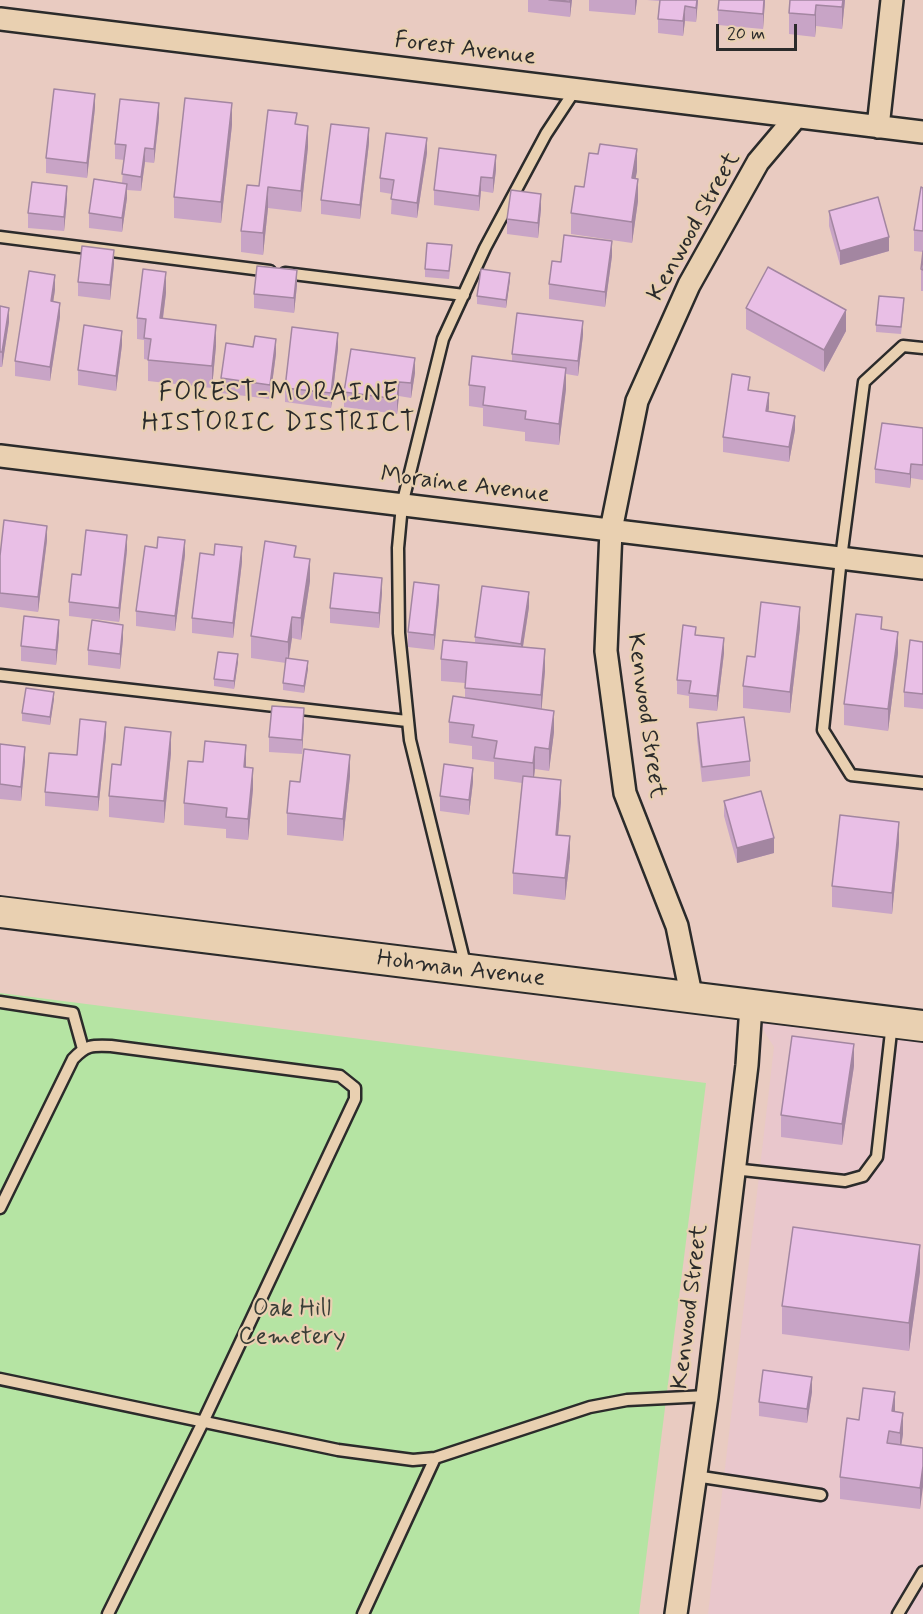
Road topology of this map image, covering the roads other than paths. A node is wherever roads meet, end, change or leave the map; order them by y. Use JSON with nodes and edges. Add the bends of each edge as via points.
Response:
{"nodes":[{"id":1,"x":892,"y":0,"type":"edge"},
{"id":2,"x":0,"y":19,"type":"edge"},
{"id":3,"x":575,"y":90,"type":"junction"},
{"id":4,"x":796,"y":117,"type":"junction"},
{"id":5,"x":878,"y":127,"type":"junction"},
{"id":6,"x":923,"y":132,"type":"edge"},
{"id":7,"x":0,"y":237,"type":"edge"},
{"id":8,"x":464,"y":295,"type":"junction"},
{"id":9,"x":923,"y":348,"type":"edge"},
{"id":10,"x":0,"y":456,"type":"edge"},
{"id":11,"x":402,"y":504,"type":"junction"},
{"id":12,"x":611,"y":530,"type":"junction"},
{"id":13,"x":841,"y":558,"type":"junction"},
{"id":14,"x":923,"y":568,"type":"edge"},
{"id":15,"x":0,"y":675,"type":"edge"},
{"id":16,"x":407,"y":721,"type":"junction"},
{"id":17,"x":923,"y":783,"type":"edge"},
{"id":18,"x":0,"y":912,"type":"edge"},
{"id":19,"x":467,"y":971,"type":"junction"},
{"id":20,"x":692,"y":999,"type":"junction"},
{"id":21,"x":0,"y":1002,"type":"edge"},
{"id":22,"x":751,"y":1006,"type":"junction"},
{"id":23,"x":892,"y":1023,"type":"junction"},
{"id":24,"x":923,"y":1026,"type":"edge"},
{"id":25,"x":83,"y":1049,"type":"junction"},
{"id":26,"x":733,"y":1169,"type":"junction"},
{"id":27,"x":0,"y":1208,"type":"edge"},
{"id":28,"x":0,"y":1379,"type":"edge"},
{"id":29,"x":707,"y":1396,"type":"junction"},
{"id":30,"x":203,"y":1422,"type":"junction"},
{"id":31,"x":435,"y":1458,"type":"junction"},
{"id":32,"x":695,"y":1476,"type":"junction"},
{"id":33,"x":821,"y":1495,"type":"dead end"},
{"id":34,"x":923,"y":1572,"type":"edge"},
{"id":35,"x":108,"y":1614,"type":"edge"},
{"id":36,"x":363,"y":1614,"type":"edge"},
{"id":37,"x":676,"y":1614,"type":"edge"},
{"id":38,"x":898,"y":1614,"type":"edge"}],
"edges":[{"from":1,"to":5,"type":"street"},
{"from":2,"to":3,"type":"street","name":"Forest Avenue"},
{"from":3,"to":4,"type":"street","name":"Forest Avenue"},
{"from":3,"to":8,"type":"lane","via":[[546,134]]},
{"from":4,"to":5,"type":"street","name":"Forest Avenue"},
{"from":4,"to":12,"type":"street","name":"Kenwood Street","via":[[758,162],[689,285],[637,401]]},
{"from":5,"to":6,"type":"street","name":"Forest Avenue"},
{"from":7,"to":8,"type":"lane"},
{"from":8,"to":11,"type":"lane","via":[[443,339]]},
{"from":9,"to":13,"type":"lane","via":[[903,346],[864,382]]},
{"from":10,"to":11,"type":"street","name":"Moraine Avenue"},
{"from":11,"to":12,"type":"street","name":"Moraine Avenue"},
{"from":11,"to":16,"type":"lane","via":[[399,633]]},
{"from":12,"to":13,"type":"street","name":"Moraine Avenue"},
{"from":12,"to":20,"type":"street","name":"Kenwood Street","via":[[606,651],[625,793],[677,926]]},
{"from":13,"to":14,"type":"street","name":"Moraine Avenue"},
{"from":13,"to":17,"type":"lane","via":[[823,730],[851,775]]},
{"from":15,"to":16,"type":"lane"},
{"from":16,"to":19,"type":"lane"},
{"from":18,"to":19,"type":"main road","name":"Hohman Avenue"},
{"from":19,"to":20,"type":"main road","name":"Hohman Avenue"},
{"from":20,"to":22,"type":"main road","name":"Hohman Avenue"},
{"from":21,"to":25,"type":"lane","via":[[73,1013]]},
{"from":22,"to":23,"type":"main road","name":"Hohman Avenue"},
{"from":22,"to":26,"type":"street","name":"Kenwood Street"},
{"from":23,"to":24,"type":"main road","name":"Hohman Avenue"},
{"from":23,"to":26,"type":"lane","via":[[877,1157],[863,1176],[845,1181]]},
{"from":25,"to":27,"type":"lane","via":[[72,1059]]},
{"from":25,"to":30,"type":"lane","via":[[111,1046],[340,1076],[355,1088],[355,1099]]},
{"from":26,"to":29,"type":"street","name":"Kenwood Street"},
{"from":28,"to":30,"type":"lane"},
{"from":29,"to":31,"type":"lane","via":[[627,1400],[590,1407]]},
{"from":29,"to":32,"type":"street","name":"Kenwood Street"},
{"from":30,"to":31,"type":"lane","via":[[338,1450],[413,1460]]},
{"from":30,"to":35,"type":"lane"},
{"from":31,"to":36,"type":"lane"},
{"from":32,"to":33,"type":"lane"},
{"from":32,"to":37,"type":"street","name":"Kenwood Street"},
{"from":34,"to":38,"type":"lane"}]}
